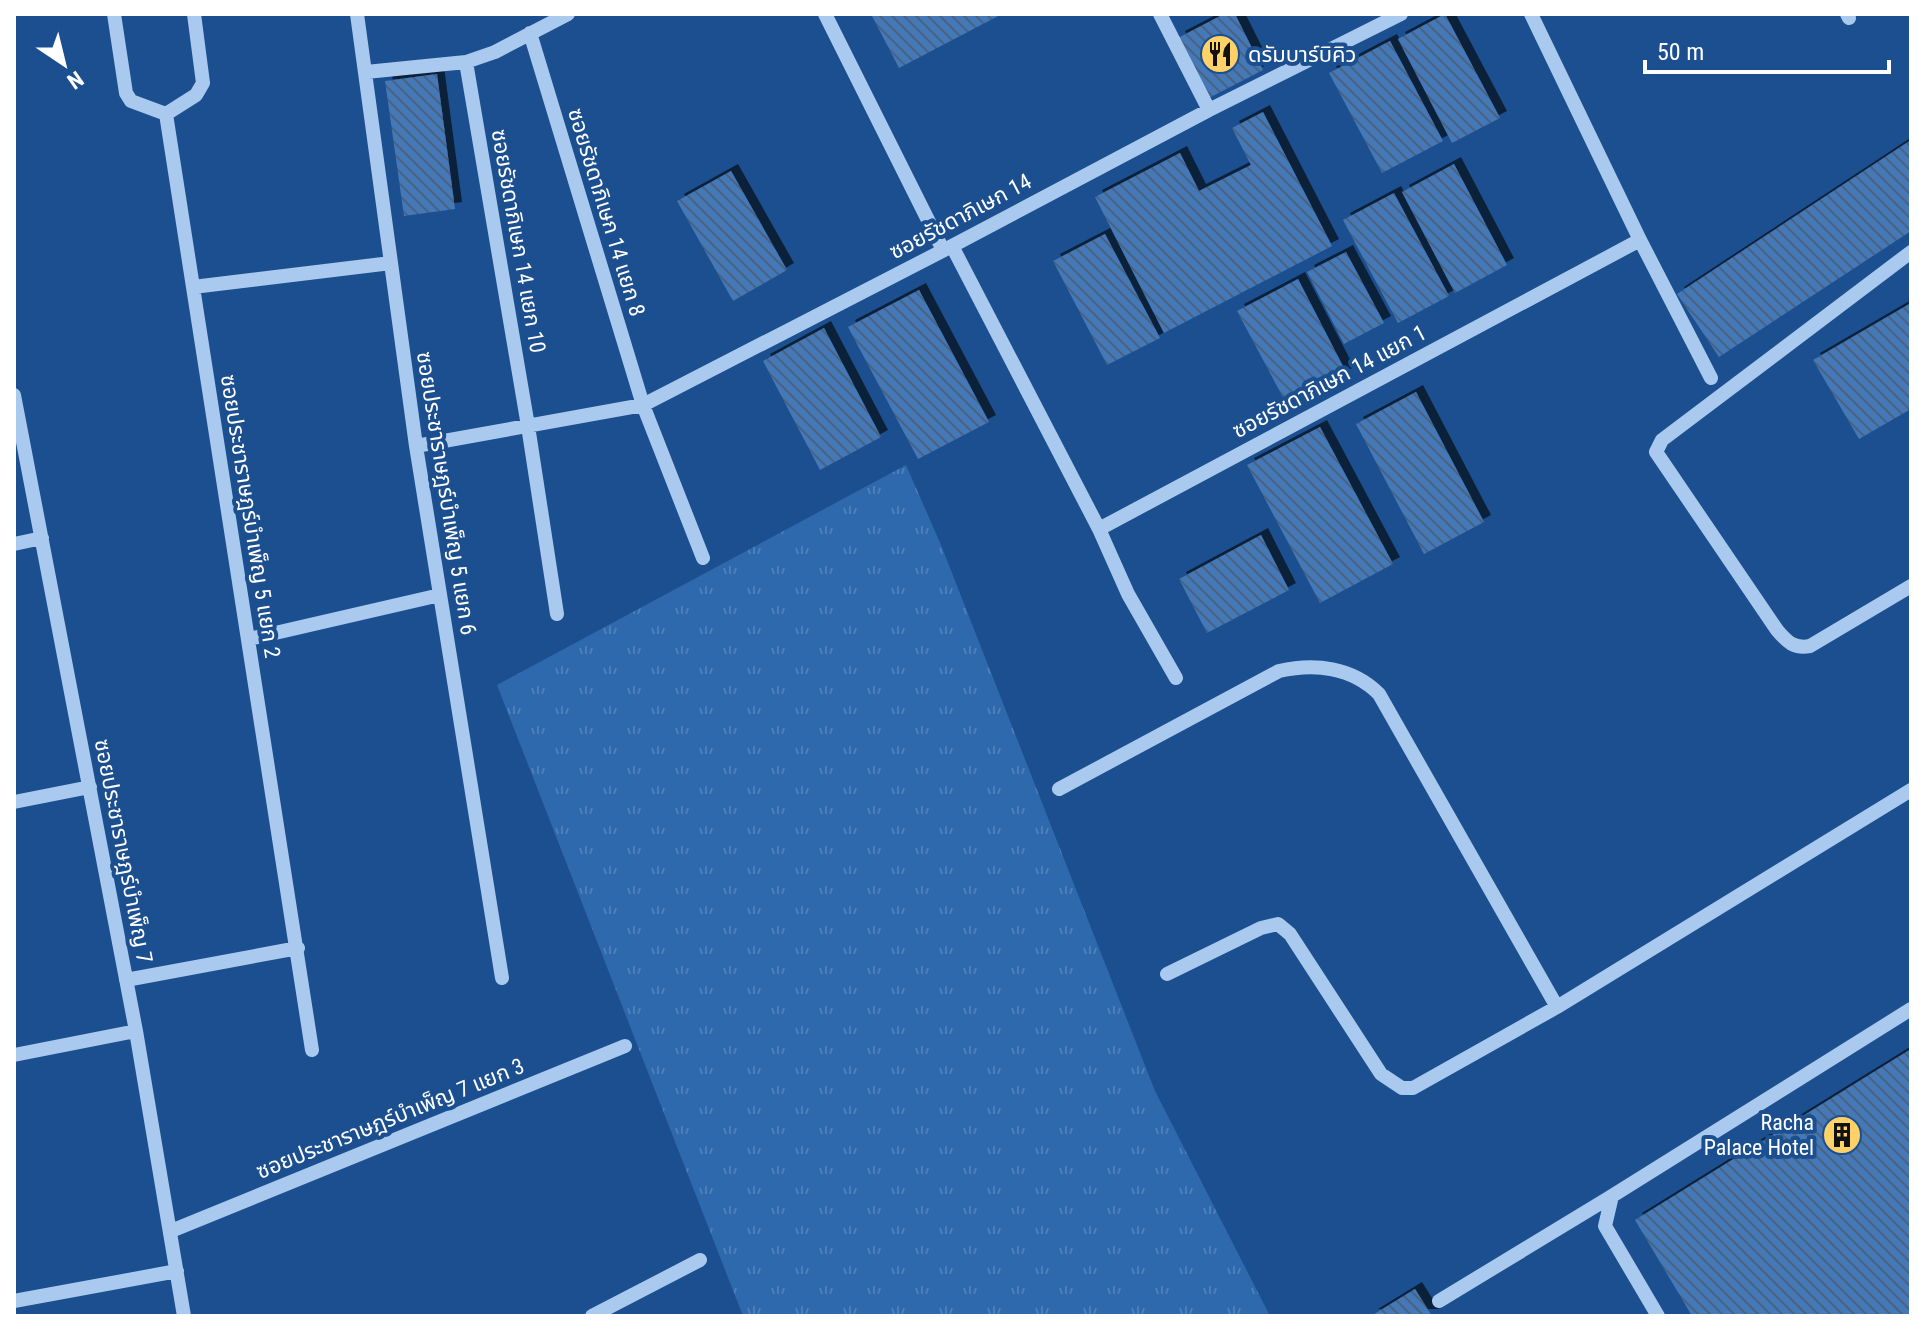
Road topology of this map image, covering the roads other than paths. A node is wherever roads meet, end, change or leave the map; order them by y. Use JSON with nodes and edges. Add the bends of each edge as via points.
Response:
{"nodes":[{"id":1,"x":114,"y":14,"type":"edge"},
{"id":2,"x":194,"y":14,"type":"edge"},
{"id":3,"x":357,"y":14,"type":"edge"},
{"id":4,"x":568,"y":14,"type":"edge"},
{"id":5,"x":825,"y":14,"type":"edge"},
{"id":6,"x":1160,"y":14,"type":"edge"},
{"id":7,"x":1401,"y":14,"type":"edge"},
{"id":8,"x":1531,"y":14,"type":"edge"},
{"id":9,"x":530,"y":33,"type":"junction"},
{"id":10,"x":466,"y":62,"type":"junction"},
{"id":11,"x":366,"y":72,"type":"junction"},
{"id":12,"x":1209,"y":110,"type":"junction"},
{"id":13,"x":166,"y":114,"type":"junction"},
{"id":14,"x":1640,"y":240,"type":"junction"},
{"id":15,"x":948,"y":248,"type":"junction"},
{"id":16,"x":1911,"y":252,"type":"edge"},
{"id":17,"x":391,"y":263,"type":"junction"},
{"id":18,"x":193,"y":287,"type":"junction"},
{"id":19,"x":1711,"y":378,"type":"dead end"},
{"id":20,"x":14,"y":395,"type":"edge"},
{"id":21,"x":643,"y":405,"type":"junction"},
{"id":22,"x":528,"y":426,"type":"junction"},
{"id":23,"x":416,"y":446,"type":"junction"},
{"id":24,"x":1099,"y":529,"type":"junction"},
{"id":25,"x":42,"y":538,"type":"junction"},
{"id":26,"x":14,"y":544,"type":"edge"},
{"id":27,"x":703,"y":558,"type":"dead end"},
{"id":28,"x":1911,"y":586,"type":"edge"},
{"id":29,"x":440,"y":595,"type":"junction"},
{"id":30,"x":557,"y":614,"type":"dead end"},
{"id":31,"x":249,"y":639,"type":"junction"},
{"id":32,"x":1176,"y":678,"type":"dead end"},
{"id":33,"x":90,"y":787,"type":"junction"},
{"id":34,"x":1059,"y":789,"type":"dead end"},
{"id":35,"x":1911,"y":790,"type":"edge"},
{"id":36,"x":14,"y":802,"type":"edge"},
{"id":37,"x":298,"y":948,"type":"junction"},
{"id":38,"x":1167,"y":974,"type":"dead end"},
{"id":39,"x":502,"y":978,"type":"dead end"},
{"id":40,"x":126,"y":980,"type":"junction"},
{"id":41,"x":1557,"y":1007,"type":"junction"},
{"id":42,"x":1911,"y":1009,"type":"edge"},
{"id":43,"x":136,"y":1031,"type":"junction"},
{"id":44,"x":625,"y":1046,"type":"dead end"},
{"id":45,"x":312,"y":1050,"type":"dead end"},
{"id":46,"x":14,"y":1055,"type":"edge"},
{"id":47,"x":1612,"y":1196,"type":"junction"},
{"id":48,"x":171,"y":1231,"type":"junction"},
{"id":49,"x":700,"y":1260,"type":"dead end"},
{"id":50,"x":177,"y":1271,"type":"junction"},
{"id":51,"x":14,"y":1301,"type":"edge"},
{"id":52,"x":1439,"y":1301,"type":"dead end"},
{"id":53,"x":184,"y":1316,"type":"edge"},
{"id":54,"x":592,"y":1316,"type":"edge"},
{"id":55,"x":1658,"y":1316,"type":"edge"}],
"edges":[{"from":1,"to":13,"type":"street","via":[[126,93],[131,101]]},
{"from":2,"to":13,"type":"street","via":[[203,83],[196,95]]},
{"from":3,"to":11,"type":"street","name":"ซอยประชาราษฎร์บำเพ็ญ 5 แยก 6"},
{"from":4,"to":9,"type":"street"},
{"from":5,"to":15,"type":"street"},
{"from":6,"to":12,"type":"street"},
{"from":7,"to":12,"type":"street","name":"ซอยรัชดาภิเษก 14"},
{"from":8,"to":14,"type":"street"},
{"from":9,"to":10,"type":"street"},
{"from":9,"to":21,"type":"street","name":"ซอยรัชดาภิเษก 14 แยก 8"},
{"from":10,"to":11,"type":"street"},
{"from":10,"to":22,"type":"street","name":"ซอยรัชดาภิเษก 14 แยก 10"},
{"from":11,"to":17,"type":"street","name":"ซอยประชาราษฎร์บำเพ็ญ 5 แยก 6"},
{"from":12,"to":15,"type":"street","name":"ซอยรัชดาภิเษก 14"},
{"from":13,"to":18,"type":"street","name":"ซอยประชาราษฎร์บำเพ็ญ 5 แยก 2"},
{"from":14,"to":19,"type":"street"},
{"from":14,"to":24,"type":"street","name":"ซอยรัชดาภิเษก 14 แยก 1"},
{"from":15,"to":21,"type":"street","name":"ซอยรัชดาภิเษก 14"},
{"from":15,"to":24,"type":"street"},
{"from":16,"to":28,"type":"street","via":[[1662,440],[1656,452],[1788,643],[1810,646]]},
{"from":17,"to":18,"type":"street"},
{"from":17,"to":23,"type":"street","name":"ซอยประชาราษฎร์บำเพ็ญ 5 แยก 6"},
{"from":18,"to":31,"type":"street","name":"ซอยประชาราษฎร์บำเพ็ญ 5 แยก 2"},
{"from":20,"to":25,"type":"street","name":"ซอยประชาราษฎร์บำเพ็ญ 7"},
{"from":21,"to":22,"type":"street","name":"ซอยรัชดาภิเษก 14"},
{"from":21,"to":27,"type":"street","name":"ซอยรัชดาภิเษก 14 แยก 8"},
{"from":22,"to":23,"type":"street","name":"ซอยรัชดาภิเษก 14"},
{"from":22,"to":30,"type":"street","name":"ซอยรัชดาภิเษก 14 แยก 10"},
{"from":23,"to":29,"type":"street","name":"ซอยประชาราษฎร์บำเพ็ญ 5 แยก 6"},
{"from":24,"to":32,"type":"street","via":[[1128,594]]},
{"from":25,"to":26,"type":"street"},
{"from":25,"to":33,"type":"street","name":"ซอยประชาราษฎร์บำเพ็ญ 7"},
{"from":29,"to":31,"type":"street"},
{"from":29,"to":39,"type":"street","name":"ซอยประชาราษฎร์บำเพ็ญ 5 แยก 6"},
{"from":31,"to":37,"type":"street","name":"ซอยประชาราษฎร์บำเพ็ญ 5 แยก 2"},
{"from":33,"to":36,"type":"street"},
{"from":33,"to":40,"type":"street","name":"ซอยประชาราษฎร์บำเพ็ญ 7"},
{"from":34,"to":41,"type":"street","via":[[1279,671],[1326,667],[1367,682],[1379,694]]},
{"from":35,"to":41,"type":"street"},
{"from":37,"to":40,"type":"street"},
{"from":37,"to":45,"type":"street","name":"ซอยประชาราษฎร์บำเพ็ญ 5 แยก 2"},
{"from":38,"to":41,"type":"street","via":[[1278,924],[1290,934],[1381,1074],[1402,1088],[1413,1088]]},
{"from":40,"to":43,"type":"street","name":"ซอยประชาราษฎร์บำเพ็ญ 7"},
{"from":42,"to":47,"type":"street"},
{"from":43,"to":46,"type":"street"},
{"from":43,"to":48,"type":"street","name":"ซอยประชาราษฎร์บำเพ็ญ 7"},
{"from":44,"to":48,"type":"street","name":"ซอยประชาราษฎร์บำเพ็ญ 7 แยก 3"},
{"from":47,"to":52,"type":"street"},
{"from":47,"to":55,"type":"street","via":[[1605,1226]]},
{"from":48,"to":50,"type":"street","name":"ซอยประชาราษฎร์บำเพ็ญ 7"},
{"from":49,"to":54,"type":"street"},
{"from":50,"to":51,"type":"street"},
{"from":50,"to":53,"type":"street","name":"ซอยประชาราษฎร์บำเพ็ญ 7"}]}
